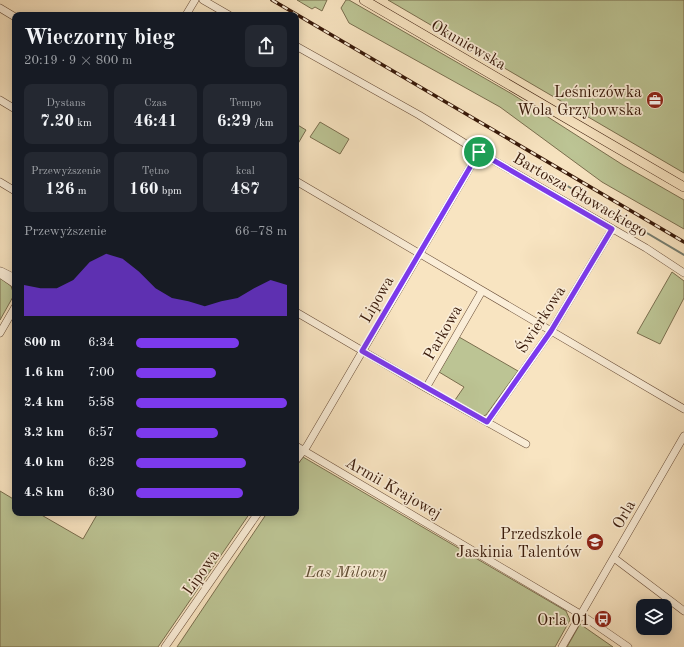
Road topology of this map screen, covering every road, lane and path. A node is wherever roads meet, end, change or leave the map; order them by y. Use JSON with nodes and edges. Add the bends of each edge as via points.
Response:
{"nodes":[{"id":1,"x":195,"y":0,"type":"edge"},
{"id":2,"x":203,"y":0,"type":"edge"},
{"id":3,"x":364,"y":0,"type":"edge"},
{"id":4,"x":0,"y":8,"type":"edge"},
{"id":5,"x":188,"y":12,"type":"edge"},
{"id":6,"x":224,"y":12,"type":"edge"},
{"id":7,"x":12,"y":15,"type":"edge"},
{"id":8,"x":299,"y":48,"type":"edge"},
{"id":9,"x":0,"y":100,"type":"edge"},
{"id":10,"x":12,"y":107,"type":"edge"},
{"id":11,"x":479,"y":152,"type":"junction"},
{"id":12,"x":0,"y":182,"type":"edge"},
{"id":13,"x":299,"y":183,"type":"edge"},
{"id":14,"x":684,"y":187,"type":"edge"},
{"id":15,"x":12,"y":189,"type":"edge"},
{"id":16,"x":612,"y":229,"type":"junction"},
{"id":17,"x":420,"y":253,"type":"junction"},
{"id":18,"x":0,"y":271,"type":"edge"},
{"id":19,"x":684,"y":273,"type":"edge"},
{"id":20,"x":0,"y":274,"type":"edge"},
{"id":21,"x":12,"y":277,"type":"edge"},
{"id":22,"x":12,"y":282,"type":"edge"},
{"id":23,"x":482,"y":291,"type":"junction"},
{"id":24,"x":12,"y":312,"type":"edge"},
{"id":25,"x":299,"y":314,"type":"edge"},
{"id":26,"x":551,"y":331,"type":"junction"},
{"id":27,"x":0,"y":333,"type":"edge"},
{"id":28,"x":362,"y":351,"type":"junction"},
{"id":29,"x":426,"y":388,"type":"junction"},
{"id":30,"x":684,"y":409,"type":"edge"},
{"id":31,"x":487,"y":422,"type":"junction"},
{"id":32,"x":684,"y":436,"type":"edge"},
{"id":33,"x":526,"y":444,"type":"dead end"},
{"id":34,"x":299,"y":448,"type":"edge"},
{"id":35,"x":304,"y":450,"type":"junction"},
{"id":36,"x":299,"y":456,"type":"edge"},
{"id":37,"x":256,"y":516,"type":"edge"},
{"id":38,"x":614,"y":558,"type":"junction"},
{"id":39,"x":684,"y":611,"type":"edge"},
{"id":40,"x":580,"y":614,"type":"junction"},
{"id":41,"x":165,"y":647,"type":"edge"},
{"id":42,"x":562,"y":647,"type":"edge"},
{"id":43,"x":628,"y":647,"type":"edge"}],
"edges":[{"from":1,"to":5,"type":"street"},
{"from":2,"to":6,"type":"street"},
{"from":3,"to":14,"type":"main road","name":"Okuniewska"},
{"from":4,"to":7,"type":"street"},
{"from":8,"to":11,"type":"street","name":"Bartosza Głowackiego"},
{"from":9,"to":10,"type":"street"},
{"from":11,"to":16,"type":"street","name":"Bartosza Głowackiego"},
{"from":11,"to":17,"type":"street","name":"Lipowa"},
{"from":12,"to":15,"type":"street"},
{"from":13,"to":17,"type":"street"},
{"from":16,"to":19,"type":"street","name":"Bartosza Głowackiego"},
{"from":16,"to":26,"type":"street","name":"Świerkowa"},
{"from":17,"to":23,"type":"street"},
{"from":17,"to":28,"type":"street","name":"Lipowa"},
{"from":18,"to":21,"type":"street"},
{"from":20,"to":22,"type":"street"},
{"from":23,"to":26,"type":"street"},
{"from":23,"to":29,"type":"street","name":"Parkowa"},
{"from":24,"to":27,"type":"street"},
{"from":25,"to":28,"type":"street"},
{"from":26,"to":30,"type":"street"},
{"from":26,"to":31,"type":"street","name":"Świerkowa"},
{"from":28,"to":29,"type":"street"},
{"from":28,"to":35,"type":"street","name":"Lipowa"},
{"from":29,"to":31,"type":"street"},
{"from":31,"to":33,"type":"street"},
{"from":32,"to":38,"type":"street","name":"Orla"},
{"from":34,"to":35,"type":"street","name":"Armii Krajowej"},
{"from":35,"to":36,"type":"street","name":"Lipowa"},
{"from":35,"to":40,"type":"street","name":"Armii Krajowej"},
{"from":37,"to":41,"type":"street","name":"Lipowa"},
{"from":38,"to":39,"type":"street"},
{"from":38,"to":40,"type":"street","name":"Orla"},
{"from":40,"to":42,"type":"street","name":"Orla"},
{"from":40,"to":43,"type":"street","name":"Armii Krajowej"}]}
